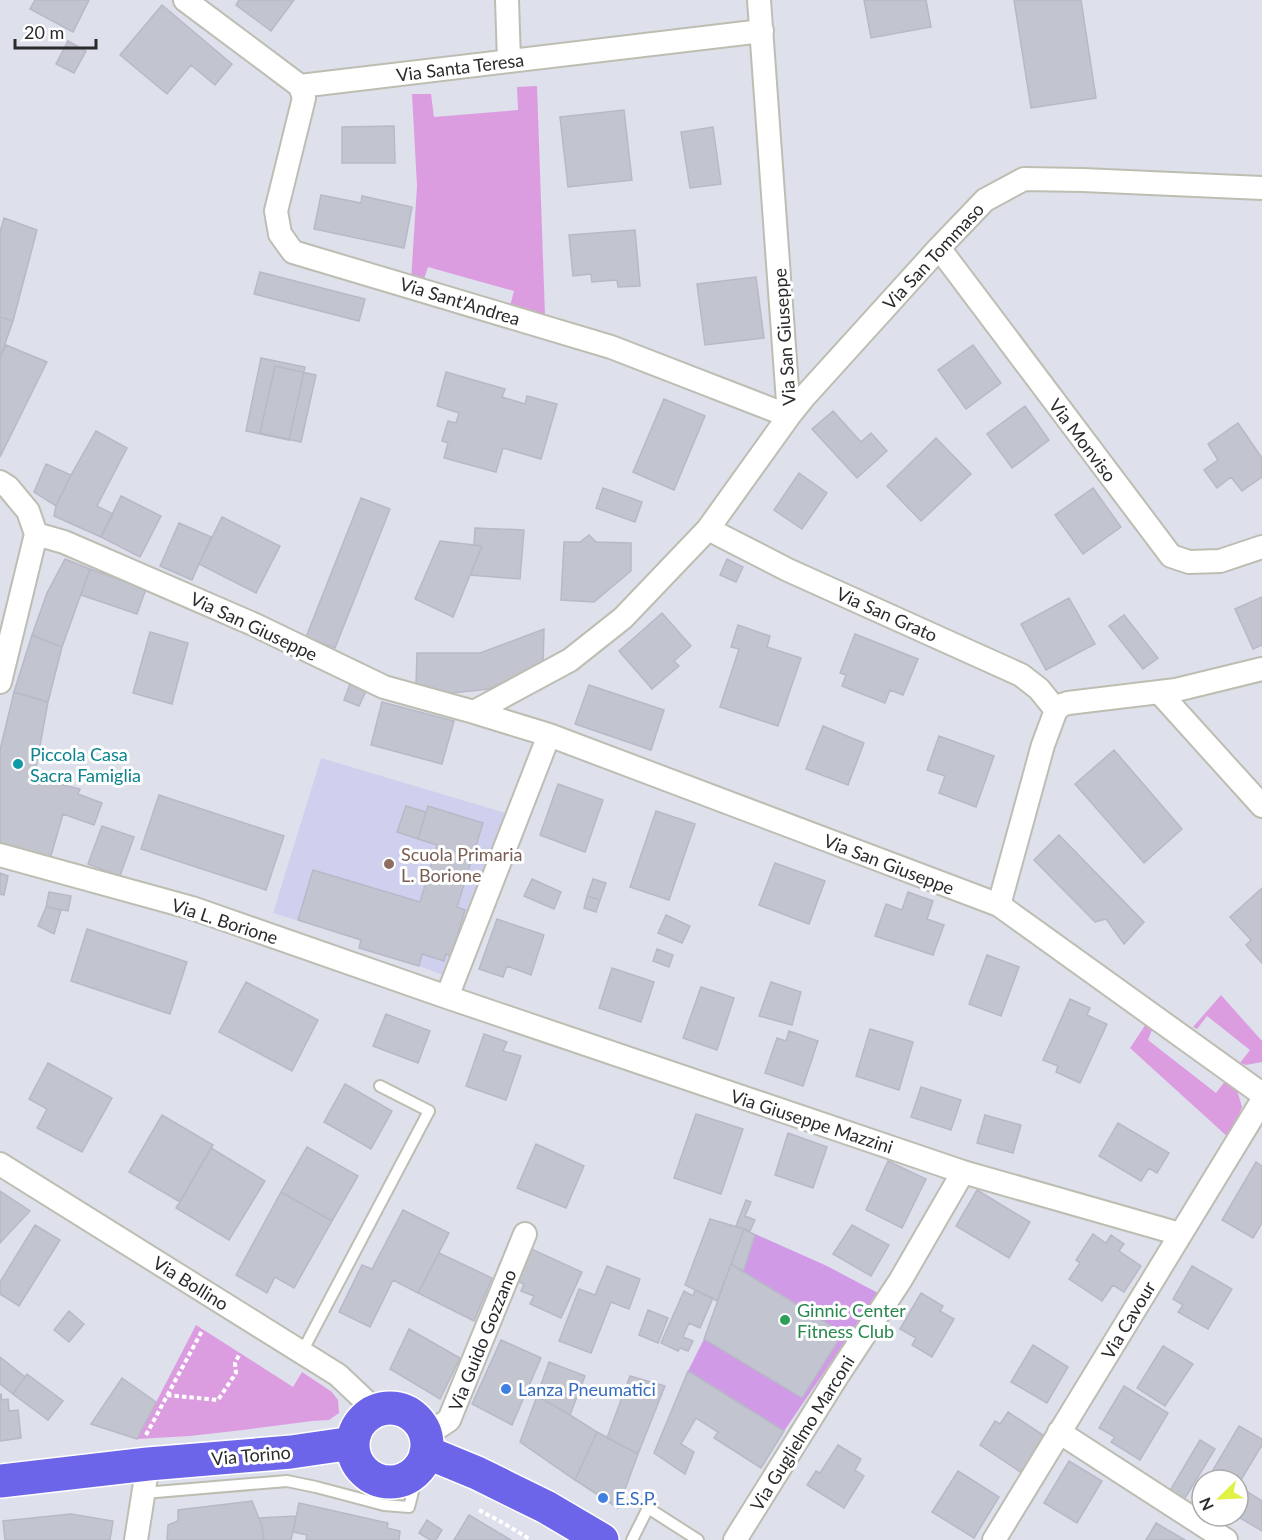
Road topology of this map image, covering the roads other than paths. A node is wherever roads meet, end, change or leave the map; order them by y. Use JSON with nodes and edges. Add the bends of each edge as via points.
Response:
{"nodes":[{"id":1,"x":185,"y":0,"type":"edge"},
{"id":2,"x":507,"y":0,"type":"edge"},
{"id":3,"x":759,"y":0,"type":"edge"},
{"id":4,"x":762,"y":31,"type":"junction"},
{"id":5,"x":509,"y":61,"type":"junction"},
{"id":6,"x":300,"y":86,"type":"junction"},
{"id":7,"x":1262,"y":188,"type":"edge"},
{"id":8,"x":939,"y":248,"type":"junction"},
{"id":9,"x":789,"y":416,"type":"junction"},
{"id":10,"x":0,"y":482,"type":"edge"},
{"id":11,"x":708,"y":529,"type":"junction"},
{"id":12,"x":36,"y":534,"type":"junction"},
{"id":13,"x":1262,"y":548,"type":"edge"},
{"id":14,"x":1262,"y":669,"type":"edge"},
{"id":15,"x":0,"y":682,"type":"edge"},
{"id":16,"x":1159,"y":692,"type":"junction"},
{"id":17,"x":1056,"y":710,"type":"junction"},
{"id":18,"x":474,"y":712,"type":"junction"},
{"id":19,"x":549,"y":735,"type":"junction"},
{"id":20,"x":1262,"y":806,"type":"edge"},
{"id":21,"x":0,"y":855,"type":"edge"},
{"id":22,"x":999,"y":905,"type":"junction"},
{"id":23,"x":447,"y":998,"type":"junction"},
{"id":24,"x":380,"y":1086,"type":"dead end"},
{"id":25,"x":1262,"y":1094,"type":"edge"},
{"id":26,"x":1262,"y":1101,"type":"edge"},
{"id":27,"x":0,"y":1164,"type":"edge"},
{"id":28,"x":963,"y":1172,"type":"junction"},
{"id":29,"x":525,"y":1234,"type":"dead end"},
{"id":30,"x":1180,"y":1234,"type":"junction"},
{"id":31,"x":302,"y":1352,"type":"junction"},
{"id":32,"x":376,"y":1411,"type":"junction"},
{"id":33,"x":1059,"y":1432,"type":"junction"},
{"id":34,"x":352,"y":1443,"type":"junction"},
{"id":35,"x":424,"y":1452,"type":"junction"},
{"id":36,"x":145,"y":1467,"type":"junction"},
{"id":37,"x":0,"y":1481,"type":"edge"},
{"id":38,"x":136,"y":1540,"type":"edge"},
{"id":39,"x":602,"y":1540,"type":"edge"},
{"id":40,"x":632,"y":1540,"type":"edge"},
{"id":41,"x":698,"y":1540,"type":"edge"},
{"id":42,"x":735,"y":1540,"type":"edge"},
{"id":43,"x":994,"y":1540,"type":"edge"},
{"id":44,"x":1226,"y":1540,"type":"edge"}],
"edges":[{"from":1,"to":6,"type":"street"},
{"from":2,"to":5,"type":"street"},
{"from":3,"to":4,"type":"street","name":"Via San Giuseppe"},
{"from":4,"to":5,"type":"street","name":"Via Santa Teresa"},
{"from":4,"to":9,"type":"street","name":"Via San Giuseppe"},
{"from":5,"to":6,"type":"street","name":"Via Santa Teresa"},
{"from":6,"to":9,"type":"street","name":"Via Sant'Andrea","via":[[304,98],[276,212],[280,234],[293,252],[611,347]]},
{"from":7,"to":8,"type":"street","name":"Via San Tommaso","via":[[1024,179],[984,201]]},
{"from":8,"to":9,"type":"street","name":"Via San Tommaso"},
{"from":8,"to":13,"type":"street","name":"Via Monviso","via":[[1171,556],[1189,562],[1220,561]]},
{"from":9,"to":11,"type":"street","name":"Via San Giuseppe"},
{"from":10,"to":12,"type":"street","via":[[28,511]]},
{"from":11,"to":17,"type":"street","name":"Via San Grato","via":[[788,570],[1021,675]]},
{"from":11,"to":18,"type":"street","name":"Via San Giuseppe","via":[[623,618],[570,660]]},
{"from":12,"to":15,"type":"street"},
{"from":12,"to":18,"type":"street","name":"Via San Giuseppe","via":[[64,542],[243,619],[384,687]]},
{"from":14,"to":16,"type":"street"},
{"from":16,"to":17,"type":"street","via":[[1068,703]]},
{"from":16,"to":20,"type":"street"},
{"from":17,"to":22,"type":"street"},
{"from":18,"to":19,"type":"street","name":"Via San Giuseppe"},
{"from":19,"to":22,"type":"street","name":"Via San Giuseppe"},
{"from":19,"to":23,"type":"street"},
{"from":21,"to":23,"type":"street","name":"Via L. Borione","via":[[192,908]]},
{"from":22,"to":25,"type":"street","name":"Via San Giuseppe"},
{"from":23,"to":28,"type":"street","name":"Via Giuseppe Mazzini"},
{"from":24,"to":31,"type":"lane","via":[[429,1111]]},
{"from":26,"to":30,"type":"street","name":"Via Cavour"},
{"from":27,"to":31,"type":"street","name":"Via Bollino"},
{"from":28,"to":30,"type":"street","name":"Via Giuseppe Mazzini"},
{"from":28,"to":42,"type":"street","name":"Via Guglielmo Marconi","via":[[900,1281]]},
{"from":29,"to":35,"type":"street","name":"Via Guido Gozzano","via":[[450,1420]]},
{"from":30,"to":33,"type":"street","name":"Via Cavour"},
{"from":31,"to":32,"type":"street","name":"Via Bollino","via":[[338,1375]]},
{"from":32,"to":34,"type":"main road","via":[[364,1419]]},
{"from":32,"to":35,"type":"main road","via":[[396,1409],[415,1418],[422,1426]]},
{"from":33,"to":43,"type":"street","name":"Via Cavour"},
{"from":33,"to":44,"type":"street"},
{"from":34,"to":35,"type":"main road","via":[[358,1466],[377,1480],[389,1482],[411,1476]]},
{"from":34,"to":36,"type":"main road","name":"Via Torino"},
{"from":35,"to":36,"type":"lane","via":[[409,1507],[384,1505],[287,1481]]},
{"from":35,"to":39,"type":"main road","via":[[546,1507]]},
{"from":36,"to":37,"type":"main road","name":"Via Torino"},
{"from":36,"to":38,"type":"street"},
{"from":40,"to":41,"type":"lane","via":[[648,1508]]}]}
